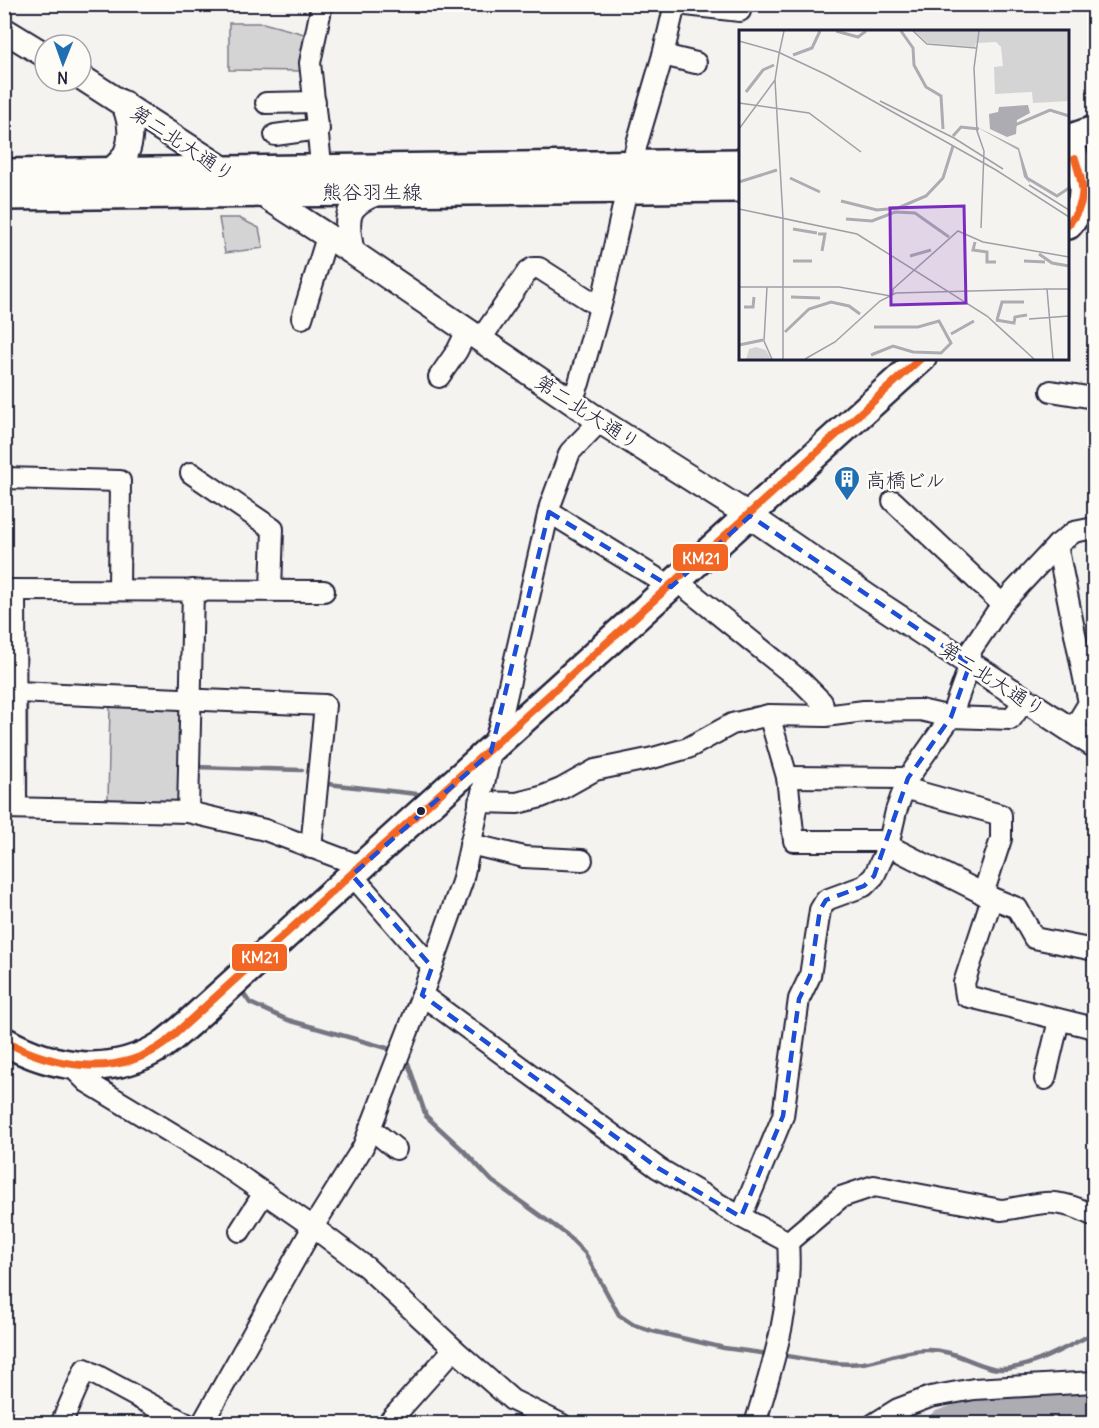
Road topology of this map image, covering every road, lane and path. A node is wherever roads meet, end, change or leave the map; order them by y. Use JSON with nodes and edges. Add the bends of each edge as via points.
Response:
{"nodes":[{"id":1,"x":322,"y":4,"type":"edge"},
{"id":2,"x":676,"y":4,"type":"edge"},
{"id":3,"x":740,"y":11,"type":"dead end"},
{"id":4,"x":4,"y":30,"type":"edge"},
{"id":5,"x":33,"y":48,"type":"edge"},
{"id":6,"x":663,"y":55,"type":"junction"},
{"id":7,"x":696,"y":63,"type":"dead end"},
{"id":8,"x":93,"y":84,"type":"edge"},
{"id":9,"x":315,"y":102,"type":"junction"},
{"id":10,"x":123,"y":103,"type":"junction"},
{"id":11,"x":266,"y":103,"type":"dead end"},
{"id":12,"x":319,"y":129,"type":"junction"},
{"id":13,"x":1095,"y":130,"type":"edge"},
{"id":14,"x":275,"y":135,"type":"dead end"},
{"id":15,"x":1075,"y":150,"type":"edge"},
{"id":16,"x":739,"y":163,"type":"edge"},
{"id":17,"x":224,"y":170,"type":"junction"},
{"id":18,"x":106,"y":172,"type":"junction"},
{"id":19,"x":4,"y":173,"type":"edge"},
{"id":20,"x":630,"y":178,"type":"junction"},
{"id":21,"x":323,"y":180,"type":"junction"},
{"id":22,"x":739,"y":188,"type":"edge"},
{"id":23,"x":383,"y":191,"type":"junction"},
{"id":24,"x":257,"y":192,"type":"junction"},
{"id":25,"x":4,"y":196,"type":"edge"},
{"id":26,"x":1069,"y":224,"type":"edge"},
{"id":27,"x":327,"y":237,"type":"junction"},
{"id":28,"x":352,"y":252,"type":"junction"},
{"id":29,"x":600,"y":307,"type":"junction"},
{"id":30,"x":302,"y":318,"type":"dead end"},
{"id":31,"x":473,"y":335,"type":"junction"},
{"id":32,"x":920,"y":360,"type":"edge"},
{"id":33,"x":439,"y":377,"type":"dead end"},
{"id":34,"x":1051,"y":391,"type":"dead end"},
{"id":35,"x":1095,"y":398,"type":"edge"},
{"id":36,"x":572,"y":401,"type":"junction"},
{"id":37,"x":600,"y":421,"type":"junction"},
{"id":38,"x":191,"y":473,"type":"dead end"},
{"id":39,"x":4,"y":478,"type":"edge"},
{"id":40,"x":893,"y":501,"type":"dead end"},
{"id":41,"x":549,"y":512,"type":"junction"},
{"id":42,"x":750,"y":516,"type":"junction"},
{"id":43,"x":1095,"y":528,"type":"edge"},
{"id":44,"x":1057,"y":545,"type":"junction"},
{"id":45,"x":674,"y":584,"type":"junction"},
{"id":46,"x":10,"y":590,"type":"edge"},
{"id":47,"x":119,"y":590,"type":"junction"},
{"id":48,"x":193,"y":590,"type":"junction"},
{"id":49,"x":271,"y":590,"type":"junction"},
{"id":50,"x":324,"y":591,"type":"dead end"},
{"id":51,"x":1002,"y":604,"type":"junction"},
{"id":52,"x":970,"y":664,"type":"junction"},
{"id":53,"x":16,"y":692,"type":"junction"},
{"id":54,"x":191,"y":698,"type":"junction"},
{"id":55,"x":1025,"y":700,"type":"junction"},
{"id":56,"x":769,"y":715,"type":"junction"},
{"id":57,"x":825,"y":716,"type":"junction"},
{"id":58,"x":951,"y":717,"type":"junction"},
{"id":59,"x":1072,"y":731,"type":"junction"},
{"id":60,"x":1095,"y":745,"type":"edge"},
{"id":61,"x":491,"y":752,"type":"junction"},
{"id":62,"x":787,"y":777,"type":"junction"},
{"id":63,"x":906,"y":783,"type":"junction"},
{"id":64,"x":479,"y":802,"type":"junction"},
{"id":65,"x":10,"y":808,"type":"edge"},
{"id":66,"x":188,"y":812,"type":"junction"},
{"id":67,"x":470,"y":844,"type":"junction"},
{"id":68,"x":888,"y":846,"type":"junction"},
{"id":69,"x":311,"y":848,"type":"junction"},
{"id":70,"x":582,"y":860,"type":"dead end"},
{"id":71,"x":356,"y":870,"type":"junction"},
{"id":72,"x":987,"y":896,"type":"junction"},
{"id":73,"x":1095,"y":950,"type":"edge"},
{"id":74,"x":432,"y":967,"type":"junction"},
{"id":75,"x":422,"y":995,"type":"junction"},
{"id":76,"x":1059,"y":1020,"type":"junction"},
{"id":77,"x":1095,"y":1028,"type":"edge"},
{"id":78,"x":4,"y":1041,"type":"edge"},
{"id":79,"x":70,"y":1065,"type":"junction"},
{"id":80,"x":1045,"y":1079,"type":"dead end"},
{"id":81,"x":370,"y":1128,"type":"junction"},
{"id":82,"x":396,"y":1149,"type":"dead end"},
{"id":83,"x":264,"y":1193,"type":"junction"},
{"id":84,"x":1095,"y":1216,"type":"edge"},
{"id":85,"x":741,"y":1217,"type":"junction"},
{"id":86,"x":313,"y":1227,"type":"junction"},
{"id":87,"x":240,"y":1231,"type":"dead end"},
{"id":88,"x":788,"y":1242,"type":"junction"},
{"id":89,"x":454,"y":1349,"type":"junction"},
{"id":90,"x":1095,"y":1382,"type":"edge"},
{"id":91,"x":548,"y":1421,"type":"edge"},
{"id":92,"x":61,"y":1424,"type":"edge"},
{"id":93,"x":187,"y":1424,"type":"edge"},
{"id":94,"x":202,"y":1424,"type":"edge"},
{"id":95,"x":387,"y":1424,"type":"edge"},
{"id":96,"x":755,"y":1424,"type":"edge"},
{"id":97,"x":874,"y":1424,"type":"edge"}],
"edges":[{"from":1,"to":9,"type":"street","via":[[310,63]]},
{"from":2,"to":3,"type":"street"},
{"from":2,"to":6,"type":"street"},
{"from":4,"to":5,"type":"street"},
{"from":6,"to":7,"type":"street"},
{"from":6,"to":20,"type":"street"},
{"from":8,"to":10,"type":"street","name":"第二北大通り"},
{"from":9,"to":11,"type":"street"},
{"from":9,"to":12,"type":"street"},
{"from":10,"to":17,"type":"street","name":"第二北大通り"},
{"from":10,"to":18,"type":"street","via":[[132,128],[127,153],[120,164]]},
{"from":12,"to":14,"type":"street"},
{"from":12,"to":21,"type":"street"},
{"from":13,"to":15,"type":"main road"},
{"from":15,"to":26,"type":"main road","via":[[1084,198],[1079,214]]},
{"from":16,"to":20,"type":"main road","name":"熊谷羽生線"},
{"from":17,"to":18,"type":"main road","name":"熊谷羽生線"},
{"from":17,"to":21,"type":"main road","name":"熊谷羽生線"},
{"from":17,"to":24,"type":"street","name":"第二北大通り"},
{"from":18,"to":19,"type":"main road","name":"熊谷羽生線"},
{"from":20,"to":21,"type":"main road","name":"熊谷羽生線"},
{"from":20,"to":22,"type":"main road","name":"熊谷羽生線"},
{"from":20,"to":23,"type":"main road","name":"熊谷羽生線"},
{"from":20,"to":29,"type":"street"},
{"from":21,"to":23,"type":"main road","name":"熊谷羽生線"},
{"from":21,"to":24,"type":"main road","name":"熊谷羽生線"},
{"from":23,"to":28,"type":"street","via":[[362,197],[352,210],[347,225]]},
{"from":24,"to":25,"type":"main road","name":"熊谷羽生線"},
{"from":24,"to":27,"type":"street","name":"第二北大通り"},
{"from":27,"to":28,"type":"street","name":"第二北大通り"},
{"from":27,"to":30,"type":"street"},
{"from":28,"to":31,"type":"street","name":"第二北大通り"},
{"from":29,"to":31,"type":"street","via":[[539,268],[533,268]]},
{"from":29,"to":36,"type":"street"},
{"from":31,"to":33,"type":"street"},
{"from":31,"to":36,"type":"street","name":"第二北大通り"},
{"from":32,"to":42,"type":"main road"},
{"from":34,"to":35,"type":"street"},
{"from":36,"to":37,"type":"street","name":"第二北大通り"},
{"from":37,"to":41,"type":"street","via":[[570,452]]},
{"from":37,"to":42,"type":"street","name":"第二北大通り"},
{"from":38,"to":49,"type":"street","via":[[273,529]]},
{"from":39,"to":47,"type":"street","via":[[120,481]]},
{"from":40,"to":51,"type":"street"},
{"from":41,"to":45,"type":"street"},
{"from":41,"to":61,"type":"street"},
{"from":42,"to":45,"type":"main road"},
{"from":42,"to":52,"type":"street","name":"第二北大通り"},
{"from":43,"to":44,"type":"street","via":[[1074,532]]},
{"from":44,"to":51,"type":"street"},
{"from":44,"to":59,"type":"street","via":[[1089,703]]},
{"from":45,"to":57,"type":"street","via":[[802,682],[822,702]]},
{"from":45,"to":61,"type":"main road"},
{"from":46,"to":47,"type":"street"},
{"from":46,"to":53,"type":"street"},
{"from":47,"to":48,"type":"street"},
{"from":48,"to":49,"type":"street"},
{"from":48,"to":54,"type":"street"},
{"from":49,"to":50,"type":"street"},
{"from":51,"to":52,"type":"street","via":[[971,650]]},
{"from":52,"to":55,"type":"street","name":"第二北大通り"},
{"from":52,"to":58,"type":"street"},
{"from":53,"to":54,"type":"street"},
{"from":53,"to":65,"type":"street"},
{"from":54,"to":66,"type":"street"},
{"from":54,"to":69,"type":"street","via":[[325,705]]},
{"from":55,"to":58,"type":"street","via":[[1011,719]]},
{"from":55,"to":59,"type":"street","name":"第二北大通り"},
{"from":56,"to":57,"type":"street"},
{"from":56,"to":62,"type":"street"},
{"from":56,"to":64,"type":"street","via":[[732,724],[687,748],[595,770],[541,797],[517,803]]},
{"from":57,"to":58,"type":"street","via":[[920,710]]},
{"from":58,"to":63,"type":"street"},
{"from":59,"to":60,"type":"street","name":"第二北大通り"},
{"from":61,"to":64,"type":"street"},
{"from":61,"to":71,"type":"main road"},
{"from":62,"to":63,"type":"street"},
{"from":62,"to":68,"type":"street","via":[[794,842],[879,841]]},
{"from":63,"to":68,"type":"street"},
{"from":63,"to":72,"type":"street","via":[[1001,815],[1001,839]]},
{"from":64,"to":67,"type":"street"},
{"from":65,"to":66,"type":"street"},
{"from":66,"to":69,"type":"street","via":[[265,830]]},
{"from":67,"to":70,"type":"street","via":[[524,857]]},
{"from":67,"to":74,"type":"street","via":[[462,882]]},
{"from":68,"to":72,"type":"street"},
{"from":68,"to":85,"type":"street","via":[[874,876],[864,886],[826,900],[820,910],[810,976],[799,999],[783,1116]]},
{"from":69,"to":71,"type":"street"},
{"from":71,"to":74,"type":"street"},
{"from":71,"to":79,"type":"main road","via":[[161,1046],[103,1067]]},
{"from":72,"to":73,"type":"street","via":[[1017,908],[1034,938]]},
{"from":72,"to":76,"type":"street","via":[[964,983],[966,996]]},
{"from":74,"to":75,"type":"street"},
{"from":75,"to":81,"type":"street"},
{"from":75,"to":85,"type":"street","via":[[658,1168]]},
{"from":76,"to":77,"type":"street"},
{"from":76,"to":80,"type":"street"},
{"from":78,"to":79,"type":"main road"},
{"from":79,"to":83,"type":"street","via":[[87,1082]]},
{"from":81,"to":82,"type":"street"},
{"from":81,"to":86,"type":"street","via":[[363,1147]]},
{"from":83,"to":86,"type":"street"},
{"from":83,"to":87,"type":"street"},
{"from":84,"to":88,"type":"street","via":[[1052,1202],[1001,1210],[874,1186],[841,1197]]},
{"from":85,"to":88,"type":"street"},
{"from":86,"to":89,"type":"street","via":[[366,1267]]},
{"from":86,"to":94,"type":"street"},
{"from":88,"to":96,"type":"street","via":[[790,1270],[780,1339]]},
{"from":89,"to":91,"type":"street","via":[[513,1400]]},
{"from":89,"to":95,"type":"street"},
{"from":90,"to":97,"type":"street","via":[[974,1389],[930,1397],[898,1409]]},
{"from":92,"to":93,"type":"street","via":[[85,1369]]}]}
